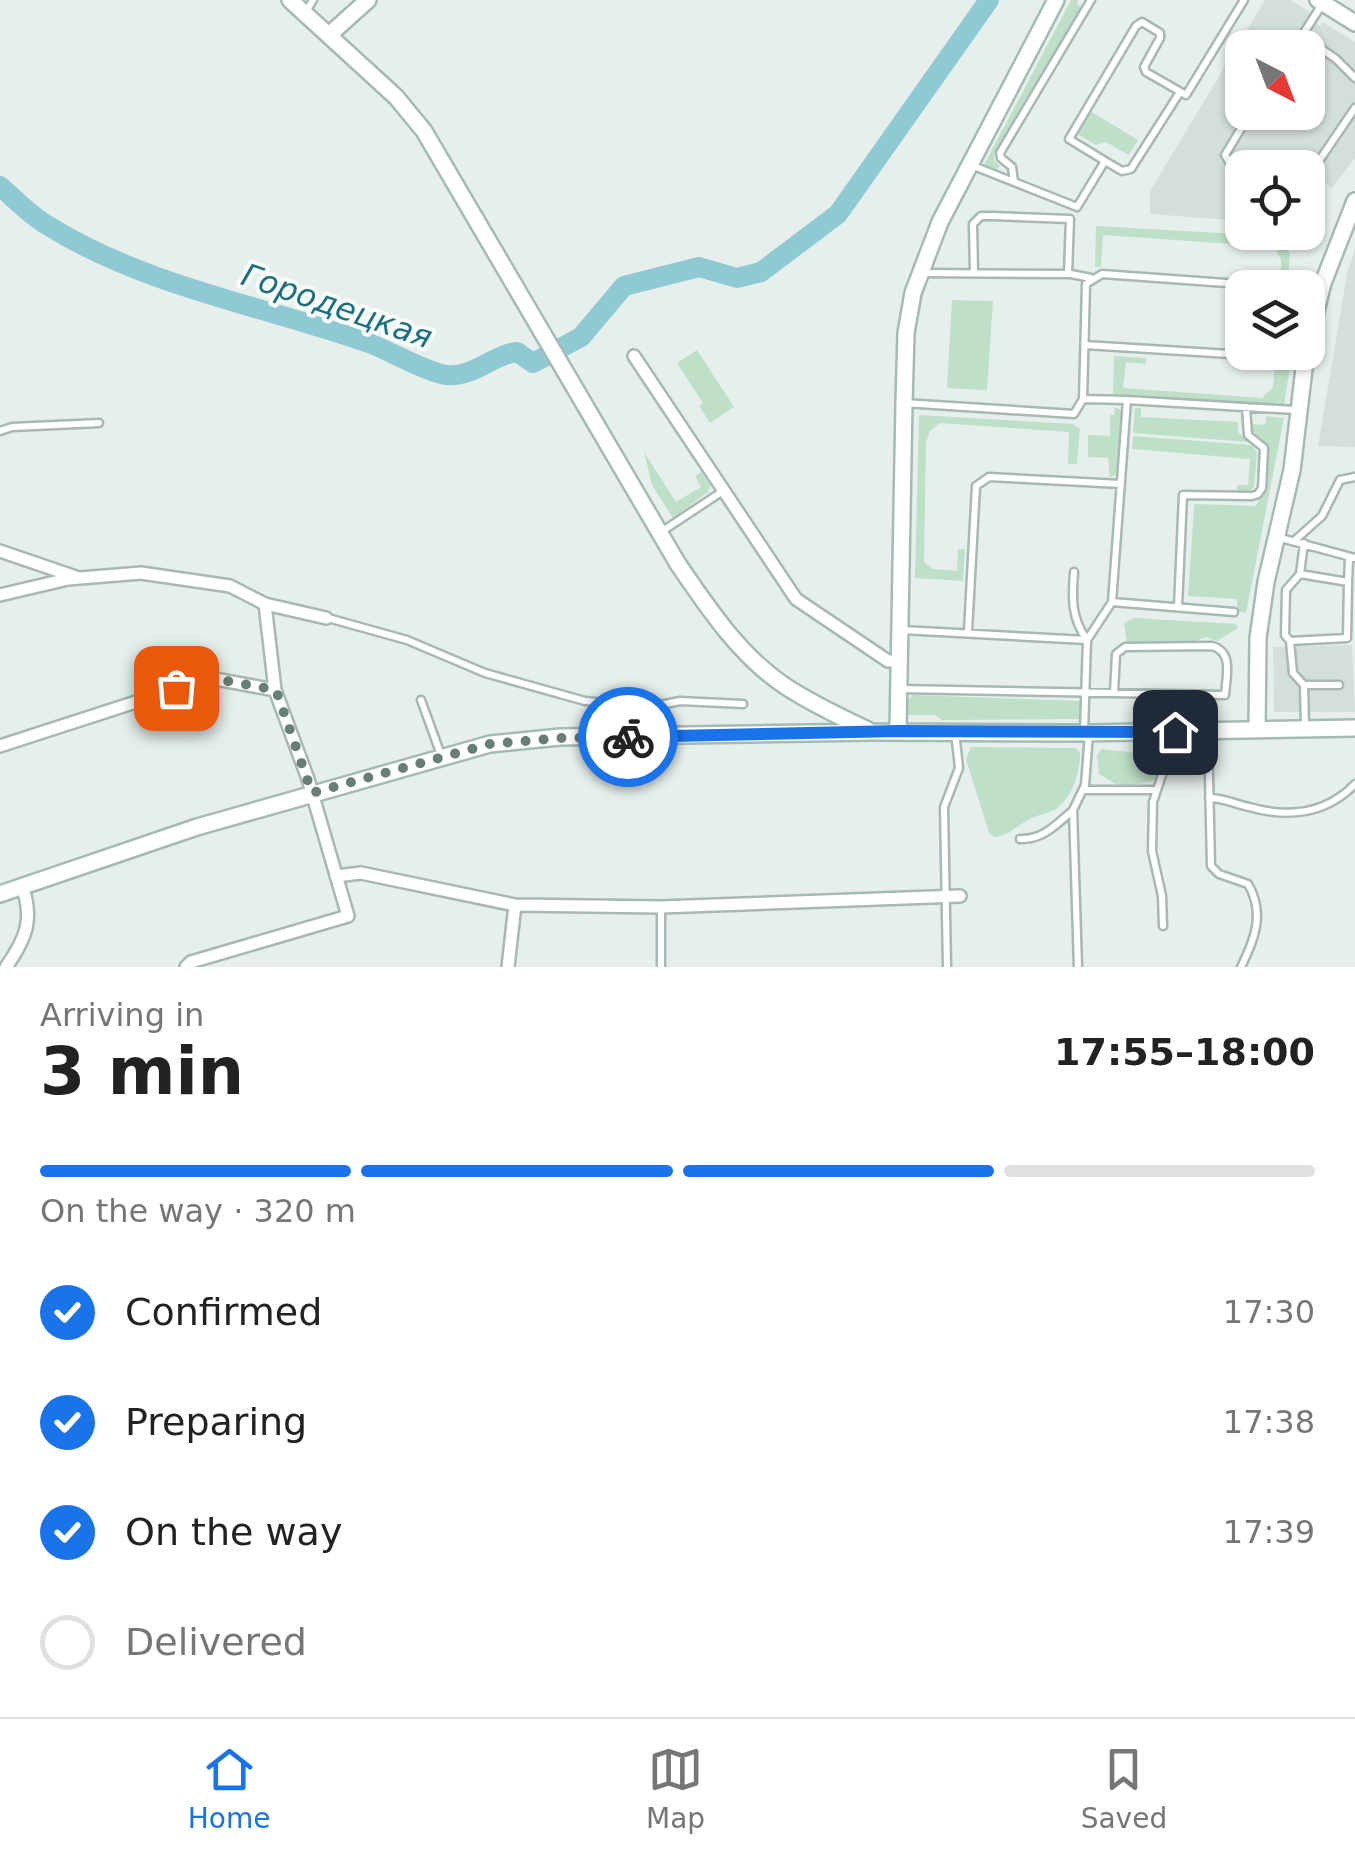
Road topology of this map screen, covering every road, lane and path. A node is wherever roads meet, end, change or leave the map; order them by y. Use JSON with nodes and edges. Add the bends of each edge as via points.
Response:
{"nodes":[{"id":1,"x":290,"y":0,"type":"edge"},
{"id":2,"x":368,"y":0,"type":"edge"},
{"id":3,"x":1056,"y":0,"type":"edge"},
{"id":4,"x":1091,"y":0,"type":"edge"},
{"id":5,"x":1230,"y":1,"type":"edge"},
{"id":6,"x":1321,"y":2,"type":"edge"},
{"id":7,"x":1242,"y":3,"type":"edge"},
{"id":8,"x":309,"y":7,"type":"edge"},
{"id":9,"x":1355,"y":24,"type":"edge"},
{"id":10,"x":1306,"y":30,"type":"edge"},
{"id":11,"x":329,"y":35,"type":"junction"},
{"id":12,"x":1325,"y":51,"type":"edge"},
{"id":13,"x":1355,"y":78,"type":"edge"},
{"id":14,"x":1180,"y":92,"type":"junction"},
{"id":15,"x":1355,"y":108,"type":"edge"},
{"id":16,"x":1325,"y":152,"type":"edge"},
{"id":17,"x":1105,"y":161,"type":"junction"},
{"id":18,"x":970,"y":164,"type":"junction"},
{"id":19,"x":1014,"y":182,"type":"junction"},
{"id":20,"x":1355,"y":200,"type":"edge"},
{"id":21,"x":1070,"y":204,"type":"junction"},
{"id":22,"x":1070,"y":219,"type":"junction"},
{"id":23,"x":920,"y":272,"type":"junction"},
{"id":24,"x":974,"y":273,"type":"junction"},
{"id":25,"x":1068,"y":274,"type":"junction"},
{"id":26,"x":1092,"y":278,"type":"junction"},
{"id":27,"x":1325,"y":279,"type":"edge"},
{"id":28,"x":1225,"y":283,"type":"edge"},
{"id":29,"x":1085,"y":345,"type":"junction"},
{"id":30,"x":1225,"y":354,"type":"edge"},
{"id":31,"x":634,"y":356,"type":"dead end"},
{"id":32,"x":1304,"y":370,"type":"edge"},
{"id":33,"x":1083,"y":399,"type":"junction"},
{"id":34,"x":1127,"y":400,"type":"junction"},
{"id":35,"x":904,"y":403,"type":"junction"},
{"id":36,"x":1246,"y":407,"type":"junction"},
{"id":37,"x":1300,"y":410,"type":"junction"},
{"id":38,"x":99,"y":423,"type":"dead end"},
{"id":39,"x":0,"y":431,"type":"edge"},
{"id":40,"x":1355,"y":477,"type":"edge"},
{"id":41,"x":1121,"y":484,"type":"junction"},
{"id":42,"x":723,"y":491,"type":"junction"},
{"id":43,"x":660,"y":532,"type":"junction"},
{"id":44,"x":1276,"y":537,"type":"junction"},
{"id":45,"x":1294,"y":540,"type":"junction"},
{"id":46,"x":1304,"y":543,"type":"junction"},
{"id":47,"x":0,"y":551,"type":"edge"},
{"id":48,"x":1352,"y":558,"type":"edge"},
{"id":49,"x":1074,"y":572,"type":"dead end"},
{"id":50,"x":1300,"y":574,"type":"junction"},
{"id":51,"x":79,"y":578,"type":"junction"},
{"id":52,"x":1348,"y":582,"type":"junction"},
{"id":53,"x":0,"y":595,"type":"edge"},
{"id":54,"x":1112,"y":602,"type":"junction"},
{"id":55,"x":265,"y":604,"type":"junction"},
{"id":56,"x":1178,"y":607,"type":"junction"},
{"id":57,"x":1234,"y":612,"type":"dead end"},
{"id":58,"x":326,"y":618,"type":"joint"},
{"id":59,"x":900,"y":630,"type":"junction"},
{"id":60,"x":968,"y":631,"type":"junction"},
{"id":61,"x":1087,"y":640,"type":"junction"},
{"id":62,"x":1290,"y":641,"type":"junction"},
{"id":63,"x":900,"y":661,"type":"junction"},
{"id":64,"x":1304,"y":685,"type":"junction"},
{"id":65,"x":1339,"y":685,"type":"dead end"},
{"id":66,"x":899,"y":689,"type":"junction"},
{"id":67,"x":276,"y":690,"type":"junction"},
{"id":68,"x":1114,"y":693,"type":"junction"},
{"id":69,"x":1085,"y":695,"type":"junction"},
{"id":70,"x":421,"y":700,"type":"dead end"},
{"id":71,"x":743,"y":704,"type":"dead end"},
{"id":72,"x":1355,"y":728,"type":"edge"},
{"id":73,"x":1305,"y":729,"type":"junction"},
{"id":74,"x":1257,"y":730,"type":"junction"},
{"id":75,"x":898,"y":731,"type":"junction"},
{"id":76,"x":955,"y":731,"type":"junction"},
{"id":77,"x":1208,"y":731,"type":"junction"},
{"id":78,"x":872,"y":732,"type":"junction"},
{"id":79,"x":1086,"y":733,"type":"junction"},
{"id":80,"x":1164,"y":745,"type":"dead end"},
{"id":81,"x":0,"y":746,"type":"edge"},
{"id":82,"x":442,"y":756,"type":"junction"},
{"id":83,"x":1355,"y":784,"type":"edge"},
{"id":84,"x":1082,"y":790,"type":"junction"},
{"id":85,"x":1157,"y":790,"type":"junction"},
{"id":86,"x":312,"y":793,"type":"junction"},
{"id":87,"x":1209,"y":798,"type":"junction"},
{"id":88,"x":1073,"y":810,"type":"junction"},
{"id":89,"x":1020,"y":840,"type":"dead end"},
{"id":90,"x":336,"y":876,"type":"junction"},
{"id":91,"x":22,"y":886,"type":"junction"},
{"id":92,"x":0,"y":894,"type":"edge"},
{"id":93,"x":953,"y":896,"type":"junction"},
{"id":94,"x":515,"y":905,"type":"junction"},
{"id":95,"x":660,"y":907,"type":"junction"},
{"id":96,"x":1163,"y":926,"type":"dead end"},
{"id":97,"x":190,"y":965,"type":"edge"},
{"id":98,"x":6,"y":967,"type":"edge"},
{"id":99,"x":508,"y":967,"type":"edge"},
{"id":100,"x":661,"y":967,"type":"edge"},
{"id":101,"x":947,"y":967,"type":"edge"},
{"id":102,"x":1078,"y":967,"type":"edge"},
{"id":103,"x":1240,"y":967,"type":"edge"}],
"edges":[{"from":1,"to":8,"type":"street"},
{"from":2,"to":11,"type":"street"},
{"from":3,"to":18,"type":"street"},
{"from":4,"to":19,"type":"lane","via":[[1000,153],[1012,166]]},
{"from":5,"to":7,"type":"lane"},
{"from":6,"to":9,"type":"street"},
{"from":6,"to":10,"type":"lane"},
{"from":7,"to":14,"type":"lane","via":[[1186,96]]},
{"from":8,"to":11,"type":"street"},
{"from":11,"to":43,"type":"street","via":[[424,131]]},
{"from":12,"to":13,"type":"lane"},
{"from":14,"to":17,"type":"lane","via":[[1132,169]]},
{"from":14,"to":17,"type":"lane","via":[[1146,72],[1160,33],[1142,22],[1069,139]]},
{"from":15,"to":16,"type":"lane"},
{"from":17,"to":21,"type":"lane","via":[[1078,208]]},
{"from":18,"to":19,"type":"lane"},
{"from":18,"to":23,"type":"street"},
{"from":19,"to":21,"type":"lane"},
{"from":20,"to":27,"type":"street"},
{"from":21,"to":22,"type":"lane"},
{"from":22,"to":24,"type":"lane","via":[[981,216],[972,230]]},
{"from":22,"to":25,"type":"lane"},
{"from":23,"to":24,"type":"lane"},
{"from":23,"to":35,"type":"street","via":[[908,318]]},
{"from":24,"to":25,"type":"lane"},
{"from":25,"to":26,"type":"lane"},
{"from":26,"to":28,"type":"lane"},
{"from":26,"to":29,"type":"lane","via":[[1086,284]]},
{"from":29,"to":30,"type":"lane"},
{"from":29,"to":33,"type":"lane"},
{"from":31,"to":42,"type":"street"},
{"from":32,"to":37,"type":"street"},
{"from":33,"to":34,"type":"lane"},
{"from":33,"to":35,"type":"lane","via":[[1074,414]]},
{"from":34,"to":36,"type":"lane"},
{"from":34,"to":41,"type":"lane"},
{"from":35,"to":59,"type":"street"},
{"from":36,"to":37,"type":"lane"},
{"from":36,"to":56,"type":"lane","via":[[1248,435],[1264,448],[1262,488],[1252,496],[1183,495]]},
{"from":37,"to":44,"type":"street"},
{"from":38,"to":39,"type":"lane"},
{"from":40,"to":45,"type":"lane","via":[[1340,480],[1322,516]]},
{"from":41,"to":54,"type":"lane"},
{"from":41,"to":60,"type":"lane","via":[[980,481]]},
{"from":42,"to":43,"type":"lane"},
{"from":42,"to":63,"type":"street","via":[[796,599],[888,661]]},
{"from":43,"to":78,"type":"street","via":[[716,618],[761,667]]},
{"from":44,"to":45,"type":"lane"},
{"from":44,"to":74,"type":"street","via":[[1258,638]]},
{"from":45,"to":46,"type":"lane"},
{"from":46,"to":48,"type":"lane"},
{"from":46,"to":50,"type":"lane"},
{"from":47,"to":51,"type":"street"},
{"from":48,"to":52,"type":"lane"},
{"from":49,"to":61,"type":"lane","via":[[1072,604]]},
{"from":50,"to":52,"type":"lane"},
{"from":50,"to":62,"type":"lane","via":[[1286,590],[1284,634]]},
{"from":51,"to":53,"type":"street"},
{"from":51,"to":55,"type":"street","via":[[141,574],[200,580]]},
{"from":52,"to":62,"type":"lane","via":[[1347,638]]},
{"from":54,"to":56,"type":"lane"},
{"from":54,"to":61,"type":"lane"},
{"from":55,"to":58,"type":"street"},
{"from":55,"to":67,"type":"street"},
{"from":56,"to":57,"type":"lane"},
{"from":58,"to":71,"type":"lane","via":[[585,701],[650,708],[680,701]]},
{"from":59,"to":60,"type":"lane"},
{"from":59,"to":63,"type":"street"},
{"from":60,"to":61,"type":"lane"},
{"from":61,"to":69,"type":"lane"},
{"from":62,"to":64,"type":"lane","via":[[1293,673]]},
{"from":63,"to":66,"type":"street"},
{"from":64,"to":65,"type":"lane"},
{"from":64,"to":73,"type":"lane"},
{"from":66,"to":69,"type":"lane"},
{"from":66,"to":75,"type":"street"},
{"from":67,"to":81,"type":"street","via":[[210,678]]},
{"from":67,"to":86,"type":"street"},
{"from":68,"to":68,"type":"lane","via":[[1116,654],[1125,647],[1212,646],[1227,657],[1226,695]]},
{"from":68,"to":69,"type":"lane"},
{"from":69,"to":79,"type":"lane"},
{"from":70,"to":82,"type":"lane"},
{"from":72,"to":73,"type":"street"},
{"from":73,"to":74,"type":"street"},
{"from":74,"to":77,"type":"street"},
{"from":75,"to":76,"type":"street"},
{"from":75,"to":78,"type":"street"},
{"from":76,"to":79,"type":"street"},
{"from":76,"to":93,"type":"lane","via":[[959,768],[944,807]]},
{"from":77,"to":79,"type":"street"},
{"from":77,"to":87,"type":"lane"},
{"from":78,"to":82,"type":"street","via":[[560,738]]},
{"from":79,"to":84,"type":"lane"},
{"from":80,"to":85,"type":"lane"},
{"from":82,"to":86,"type":"street"},
{"from":83,"to":87,"type":"lane","via":[[1341,798],[1307,812]]},
{"from":84,"to":85,"type":"lane"},
{"from":84,"to":88,"type":"lane"},
{"from":85,"to":96,"type":"lane","via":[[1152,851]]},
{"from":86,"to":90,"type":"street"},
{"from":86,"to":91,"type":"street"},
{"from":87,"to":103,"type":"lane","via":[[1211,866],[1248,884],[1256,897],[1259,918]]},
{"from":88,"to":89,"type":"lane","via":[[1048,831]]},
{"from":88,"to":102,"type":"lane"},
{"from":90,"to":94,"type":"street","via":[[361,872]]},
{"from":90,"to":97,"type":"street","via":[[348,916]]},
{"from":91,"to":92,"type":"street"},
{"from":91,"to":98,"type":"street","via":[[30,914]]},
{"from":93,"to":95,"type":"street"},
{"from":93,"to":101,"type":"lane"},
{"from":94,"to":95,"type":"street"},
{"from":94,"to":99,"type":"street"},
{"from":95,"to":100,"type":"lane"}]}
